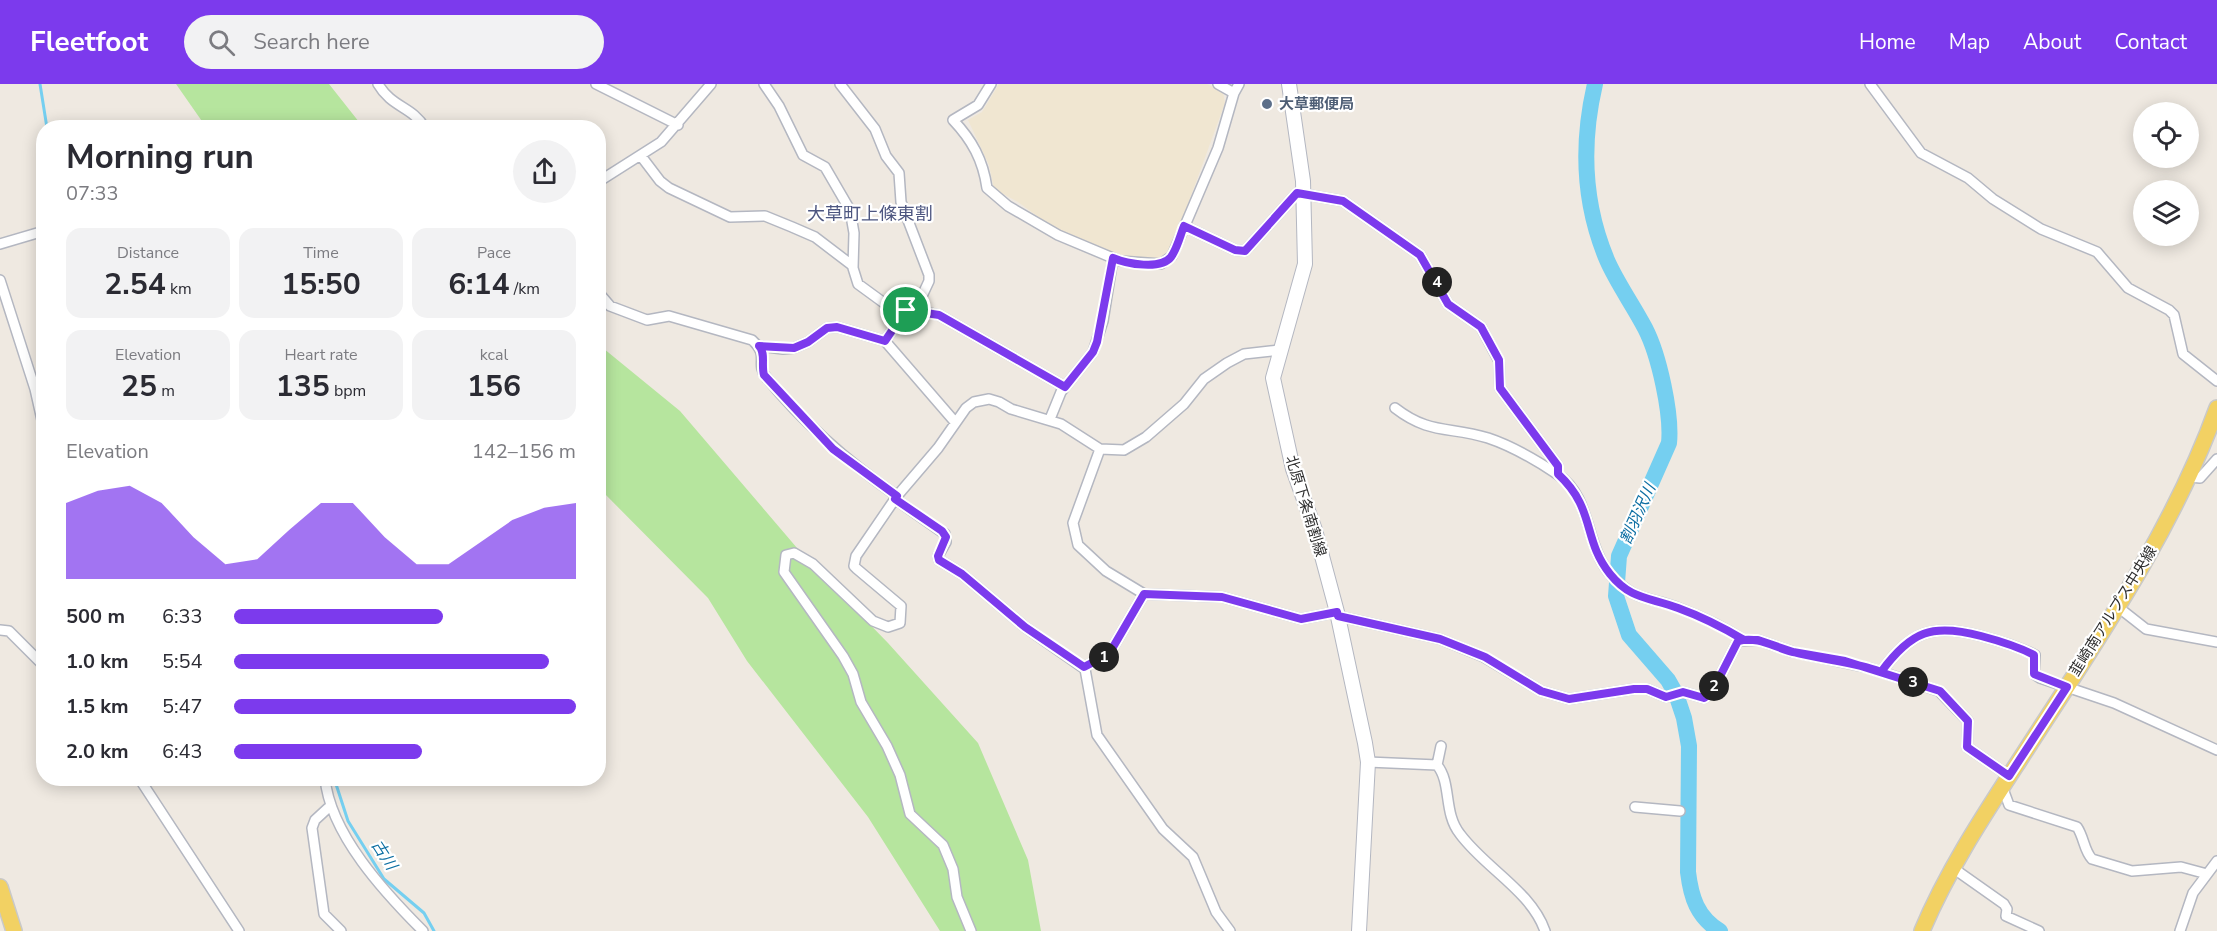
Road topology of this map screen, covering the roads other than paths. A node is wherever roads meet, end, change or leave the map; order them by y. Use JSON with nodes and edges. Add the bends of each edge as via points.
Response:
{"nodes":[{"id":1,"x":378,"y":84,"type":"edge"},
{"id":2,"x":596,"y":84,"type":"edge"},
{"id":3,"x":711,"y":84,"type":"edge"},
{"id":4,"x":764,"y":84,"type":"edge"},
{"id":5,"x":840,"y":84,"type":"edge"},
{"id":6,"x":991,"y":84,"type":"edge"},
{"id":7,"x":1218,"y":84,"type":"edge"},
{"id":8,"x":1239,"y":84,"type":"edge"},
{"id":9,"x":1289,"y":84,"type":"edge"},
{"id":10,"x":1870,"y":84,"type":"edge"},
{"id":11,"x":1234,"y":93,"type":"junction"},
{"id":12,"x":419,"y":120,"type":"edge"},
{"id":13,"x":678,"y":124,"type":"junction"},
{"id":14,"x":641,"y":156,"type":"junction"},
{"id":15,"x":606,"y":177,"type":"edge"},
{"id":16,"x":1304,"y":193,"type":"junction"},
{"id":17,"x":1184,"y":226,"type":"junction"},
{"id":18,"x":36,"y":233,"type":"edge"},
{"id":19,"x":0,"y":244,"type":"edge"},
{"id":20,"x":1113,"y":258,"type":"junction"},
{"id":21,"x":853,"y":266,"type":"junction"},
{"id":22,"x":0,"y":280,"type":"edge"},
{"id":23,"x":606,"y":301,"type":"edge"},
{"id":24,"x":910,"y":310,"type":"junction"},
{"id":25,"x":885,"y":341,"type":"junction"},
{"id":26,"x":759,"y":346,"type":"junction"},
{"id":27,"x":1280,"y":350,"type":"junction"},
{"id":28,"x":2217,"y":381,"type":"edge"},
{"id":29,"x":1065,"y":387,"type":"junction"},
{"id":30,"x":36,"y":393,"type":"edge"},
{"id":31,"x":1395,"y":408,"type":"dead end"},
{"id":32,"x":1050,"y":419,"type":"junction"},
{"id":33,"x":2216,"y":419,"type":"edge"},
{"id":34,"x":955,"y":422,"type":"junction"},
{"id":35,"x":1100,"y":449,"type":"junction"},
{"id":36,"x":2217,"y":459,"type":"edge"},
{"id":37,"x":1558,"y":474,"type":"junction"},
{"id":38,"x":2190,"y":477,"type":"junction"},
{"id":39,"x":896,"y":498,"type":"junction"},
{"id":40,"x":1144,"y":594,"type":"junction"},
{"id":41,"x":2118,"y":607,"type":"junction"},
{"id":42,"x":1338,"y":614,"type":"junction"},
{"id":43,"x":0,"y":630,"type":"edge"},
{"id":44,"x":1744,"y":640,"type":"junction"},
{"id":45,"x":2217,"y":642,"type":"edge"},
{"id":46,"x":36,"y":658,"type":"edge"},
{"id":47,"x":1084,"y":667,"type":"junction"},
{"id":48,"x":1881,"y":672,"type":"junction"},
{"id":49,"x":2067,"y":687,"type":"junction"},
{"id":50,"x":1441,"y":746,"type":"dead end"},
{"id":51,"x":2217,"y":750,"type":"edge"},
{"id":52,"x":1368,"y":762,"type":"junction"},
{"id":53,"x":1437,"y":765,"type":"junction"},
{"id":54,"x":2006,"y":781,"type":"junction"},
{"id":55,"x":145,"y":786,"type":"edge"},
{"id":56,"x":327,"y":786,"type":"edge"},
{"id":57,"x":1635,"y":807,"type":"dead end"},
{"id":58,"x":328,"y":808,"type":"dead end"},
{"id":59,"x":1680,"y":811,"type":"dead end"},
{"id":60,"x":2217,"y":861,"type":"edge"},
{"id":61,"x":1953,"y":868,"type":"junction"},
{"id":62,"x":2207,"y":874,"type":"junction"},
{"id":63,"x":0,"y":886,"type":"edge"},
{"id":64,"x":418,"y":929,"type":"edge"},
{"id":65,"x":14,"y":931,"type":"edge"},
{"id":66,"x":239,"y":931,"type":"edge"},
{"id":67,"x":341,"y":931,"type":"edge"},
{"id":68,"x":971,"y":931,"type":"edge"},
{"id":69,"x":1230,"y":931,"type":"edge"},
{"id":70,"x":1359,"y":931,"type":"edge"},
{"id":71,"x":1545,"y":931,"type":"edge"},
{"id":72,"x":1922,"y":931,"type":"edge"},
{"id":73,"x":2039,"y":931,"type":"edge"},
{"id":74,"x":2180,"y":931,"type":"edge"}],
"edges":[{"from":1,"to":12,"type":"street","via":[[387,97]]},
{"from":2,"to":13,"type":"street"},
{"from":3,"to":13,"type":"street"},
{"from":4,"to":21,"type":"street","via":[[803,155],[825,167],[850,210]]},
{"from":5,"to":24,"type":"street","via":[[875,129],[886,156],[899,173],[901,202],[929,275]]},
{"from":6,"to":20,"type":"street","via":[[978,105],[953,120],[971,139],[985,172],[987,188],[1038,225]]},
{"from":7,"to":11,"type":"street"},
{"from":8,"to":11,"type":"street"},
{"from":9,"to":16,"type":"main road","name":"北原下条南割線"},
{"from":10,"to":28,"type":"street","via":[[1921,153],[1968,178],[2041,229],[2097,252],[2128,288],[2169,310],[2174,315],[2184,354]]},
{"from":11,"to":17,"type":"street","via":[[1218,148]]},
{"from":13,"to":14,"type":"street"},
{"from":14,"to":15,"type":"street"},
{"from":14,"to":21,"type":"street","via":[[669,188],[730,217],[765,216],[792,227],[815,237]]},
{"from":16,"to":17,"type":"street","via":[[1297,193],[1245,251]]},
{"from":16,"to":27,"type":"main road","name":"北原下条南割線","via":[[1305,264]]},
{"from":16,"to":37,"type":"street","via":[[1343,201],[1420,255],[1448,304],[1481,327],[1499,360],[1500,388],[1558,466]]},
{"from":17,"to":20,"type":"street","via":[[1172,256],[1161,264]]},
{"from":18,"to":19,"type":"street"},
{"from":20,"to":29,"type":"street","via":[[1097,342]]},
{"from":21,"to":24,"type":"street","via":[[858,284],[867,293],[884,303]]},
{"from":22,"to":30,"type":"street"},
{"from":23,"to":26,"type":"street","via":[[647,320],[669,315],[745,337]]},
{"from":24,"to":25,"type":"street"},
{"from":24,"to":29,"type":"street","via":[[939,315]]},
{"from":25,"to":26,"type":"street","via":[[837,327],[827,328],[794,348]]},
{"from":25,"to":34,"type":"street"},
{"from":26,"to":39,"type":"street","via":[[764,375],[833,449]]},
{"from":27,"to":35,"type":"street","via":[[1244,354],[1227,363],[1204,379],[1184,404],[1134,446],[1124,450]]},
{"from":27,"to":42,"type":"main road","name":"北原下条南割線","via":[[1273,378],[1286,439]]},
{"from":29,"to":32,"type":"street"},
{"from":31,"to":37,"type":"street","via":[[1425,427],[1468,433],[1511,447]]},
{"from":32,"to":34,"type":"street","via":[[989,399],[974,402]]},
{"from":32,"to":35,"type":"street"},
{"from":33,"to":38,"type":"main road","name":"韮崎南アルプス中央線"},
{"from":34,"to":39,"type":"street"},
{"from":35,"to":40,"type":"street","via":[[1076,512],[1074,534],[1078,545],[1107,571]]},
{"from":36,"to":38,"type":"street","via":[[2200,478]]},
{"from":37,"to":44,"type":"street","via":[[1580,500],[1589,522],[1592,547],[1629,594],[1678,608]]},
{"from":38,"to":41,"type":"main road","name":"韮崎南アルプス中央線"},
{"from":39,"to":47,"type":"street","via":[[945,534],[939,560]]},
{"from":39,"to":68,"type":"street","via":[[856,556],[854,566],[902,606],[900,623],[888,627],[873,621],[813,564],[794,553],[786,555],[784,572],[848,665],[861,702],[900,775],[910,814],[943,845]]},
{"from":40,"to":42,"type":"street","via":[[1222,597],[1301,619]]},
{"from":40,"to":47,"type":"street","via":[[1109,654]]},
{"from":41,"to":45,"type":"street","via":[[2146,629]]},
{"from":41,"to":49,"type":"main road","name":"韮崎南アルプス中央線"},
{"from":42,"to":44,"type":"street","via":[[1440,639],[1485,657],[1541,691],[1569,699],[1634,689],[1647,689],[1666,697],[1683,692],[1704,698],[1712,692],[1738,641]]},
{"from":42,"to":52,"type":"main road","name":"北原下条南割線"},
{"from":43,"to":46,"type":"street","via":[[9,631]]},
{"from":44,"to":48,"type":"street","via":[[1758,640]]},
{"from":47,"to":69,"type":"street","via":[[1097,735],[1163,829],[1192,857],[1216,912]]},
{"from":48,"to":49,"type":"street","via":[[1909,642],[1938,629],[1951,629],[2022,648],[2034,655],[2034,674]]},
{"from":48,"to":54,"type":"street","via":[[1940,691],[1968,721],[1967,747]]},
{"from":49,"to":51,"type":"street","via":[[2114,703]]},
{"from":49,"to":54,"type":"main road","name":"韮崎南アルプス中央線"},
{"from":50,"to":53,"type":"street"},
{"from":52,"to":53,"type":"street"},
{"from":52,"to":70,"type":"main road","name":"北原下条南割線"},
{"from":53,"to":71,"type":"street","via":[[1445,778],[1446,802],[1459,834],[1532,907]]},
{"from":54,"to":61,"type":"main road","name":"韮崎南アルプス中央線"},
{"from":54,"to":62,"type":"street","via":[[2009,805],[2077,827],[2092,859],[2132,871],[2181,867]]},
{"from":55,"to":66,"type":"street"},
{"from":56,"to":64,"type":"street","via":[[333,812],[376,883]]},
{"from":57,"to":59,"type":"street"},
{"from":58,"to":67,"type":"street","via":[[312,828],[324,914]]},
{"from":60,"to":62,"type":"street"},
{"from":61,"to":72,"type":"main road","name":"韮崎南アルプス中央線"},
{"from":61,"to":73,"type":"street","via":[[2004,904],[2006,916]]},
{"from":62,"to":74,"type":"street","via":[[2193,893]]},
{"from":63,"to":65,"type":"main road"}]}
